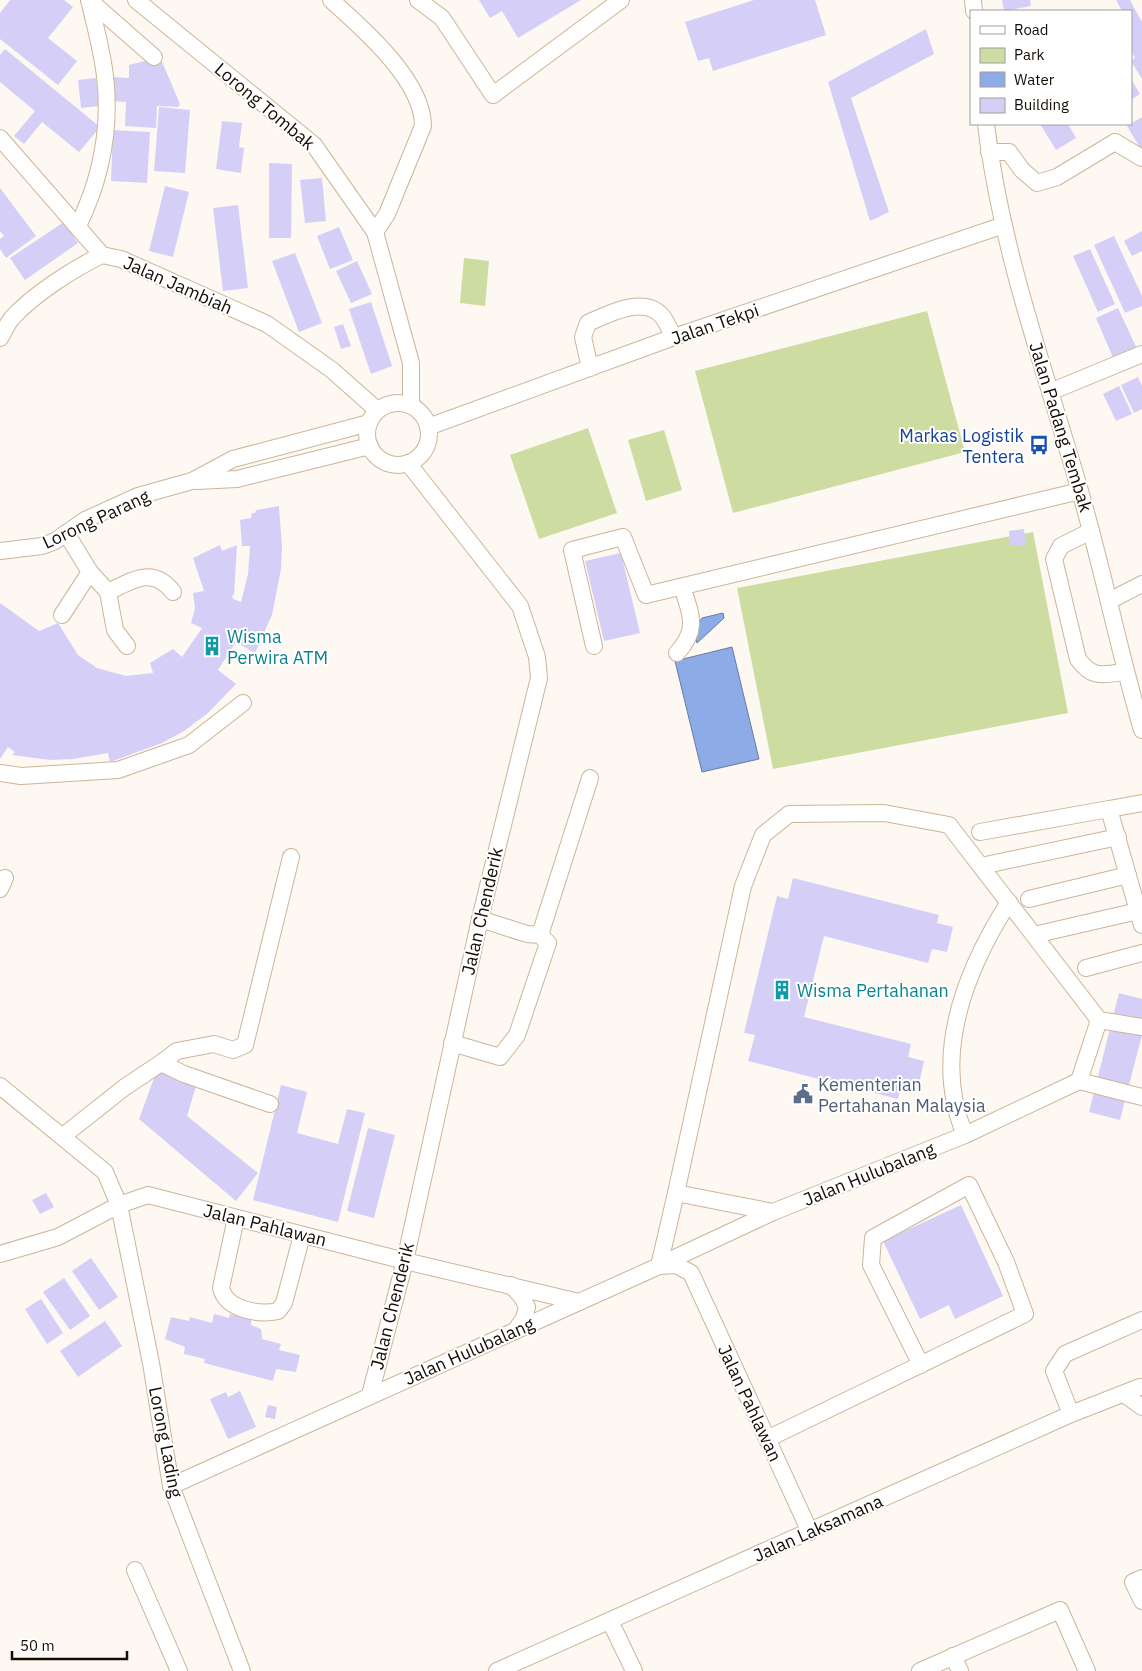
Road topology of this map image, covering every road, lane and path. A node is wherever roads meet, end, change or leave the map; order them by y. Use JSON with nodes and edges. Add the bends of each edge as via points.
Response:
{"nodes":[{"id":1,"x":89,"y":0,"type":"edge"},
{"id":2,"x":136,"y":0,"type":"edge"},
{"id":3,"x":331,"y":0,"type":"edge"},
{"id":4,"x":418,"y":0,"type":"edge"},
{"id":5,"x":621,"y":0,"type":"edge"},
{"id":6,"x":154,"y":57,"type":"dead end"},
{"id":7,"x":986,"y":125,"type":"edge"},
{"id":8,"x":0,"y":138,"type":"edge"},
{"id":9,"x":989,"y":152,"type":"junction"},
{"id":10,"x":1142,"y":158,"type":"edge"},
{"id":11,"x":1004,"y":225,"type":"junction"},
{"id":12,"x":78,"y":226,"type":"junction"},
{"id":13,"x":375,"y":232,"type":"junction"},
{"id":14,"x":102,"y":255,"type":"junction"},
{"id":15,"x":674,"y":337,"type":"junction"},
{"id":16,"x":0,"y":338,"type":"edge"},
{"id":17,"x":1142,"y":354,"type":"edge"},
{"id":18,"x":590,"y":368,"type":"junction"},
{"id":19,"x":1050,"y":392,"type":"junction"},
{"id":20,"x":411,"y":405,"type":"junction"},
{"id":21,"x":373,"y":417,"type":"junction"},
{"id":22,"x":428,"y":427,"type":"junction"},
{"id":23,"x":370,"y":446,"type":"junction"},
{"id":24,"x":408,"y":463,"type":"junction"},
{"id":25,"x":192,"y":481,"type":"junction"},
{"id":26,"x":1080,"y":491,"type":"junction"},
{"id":27,"x":1091,"y":531,"type":"junction"},
{"id":28,"x":66,"y":533,"type":"junction"},
{"id":29,"x":0,"y":551,"type":"edge"},
{"id":30,"x":90,"y":572,"type":"junction"},
{"id":31,"x":1142,"y":584,"type":"edge"},
{"id":32,"x":682,"y":587,"type":"junction"},
{"id":33,"x":108,"y":592,"type":"junction"},
{"id":34,"x":173,"y":592,"type":"dead end"},
{"id":35,"x":1109,"y":601,"type":"junction"},
{"id":36,"x":62,"y":615,"type":"dead end"},
{"id":37,"x":127,"y":646,"type":"dead end"},
{"id":38,"x":594,"y":646,"type":"dead end"},
{"id":39,"x":677,"y":653,"type":"dead end"},
{"id":40,"x":1125,"y":672,"type":"junction"},
{"id":41,"x":243,"y":703,"type":"dead end"},
{"id":42,"x":1142,"y":730,"type":"edge"},
{"id":43,"x":0,"y":773,"type":"edge"},
{"id":44,"x":590,"y":778,"type":"dead end"},
{"id":45,"x":1142,"y":803,"type":"edge"},
{"id":46,"x":1110,"y":809,"type":"junction"},
{"id":47,"x":980,"y":832,"type":"dead end"},
{"id":48,"x":1118,"y":837,"type":"junction"},
{"id":49,"x":291,"y":857,"type":"dead end"},
{"id":50,"x":981,"y":866,"type":"junction"},
{"id":51,"x":1128,"y":875,"type":"junction"},
{"id":52,"x":1030,"y":899,"type":"dead end"},
{"id":53,"x":1009,"y":902,"type":"junction"},
{"id":54,"x":1140,"y":918,"type":"edge"},
{"id":55,"x":480,"y":919,"type":"junction"},
{"id":56,"x":540,"y":935,"type":"junction"},
{"id":57,"x":1034,"y":935,"type":"junction"},
{"id":58,"x":1142,"y":952,"type":"edge"},
{"id":59,"x":1086,"y":968,"type":"dead end"},
{"id":60,"x":1099,"y":1020,"type":"junction"},
{"id":61,"x":1142,"y":1027,"type":"edge"},
{"id":62,"x":452,"y":1043,"type":"junction"},
{"id":63,"x":162,"y":1063,"type":"junction"},
{"id":64,"x":1079,"y":1081,"type":"junction"},
{"id":65,"x":0,"y":1086,"type":"edge"},
{"id":66,"x":1142,"y":1097,"type":"edge"},
{"id":67,"x":270,"y":1104,"type":"dead end"},
{"id":68,"x":63,"y":1136,"type":"junction"},
{"id":69,"x":965,"y":1136,"type":"junction"},
{"id":70,"x":676,"y":1193,"type":"junction"},
{"id":71,"x":119,"y":1205,"type":"junction"},
{"id":72,"x":774,"y":1212,"type":"junction"},
{"id":73,"x":236,"y":1218,"type":"junction"},
{"id":74,"x":302,"y":1235,"type":"junction"},
{"id":75,"x":0,"y":1254,"type":"edge"},
{"id":76,"x":405,"y":1261,"type":"junction"},
{"id":77,"x":658,"y":1266,"type":"junction"},
{"id":78,"x":691,"y":1273,"type":"joint"},
{"id":79,"x":511,"y":1285,"type":"junction"},
{"id":80,"x":579,"y":1302,"type":"junction"},
{"id":81,"x":1142,"y":1320,"type":"edge"},
{"id":82,"x":516,"y":1330,"type":"junction"},
{"id":83,"x":921,"y":1365,"type":"junction"},
{"id":84,"x":1140,"y":1387,"type":"dead end"},
{"id":85,"x":1124,"y":1394,"type":"junction"},
{"id":86,"x":370,"y":1395,"type":"junction"},
{"id":87,"x":1142,"y":1407,"type":"edge"},
{"id":88,"x":1071,"y":1414,"type":"junction"},
{"id":89,"x":767,"y":1439,"type":"junction"},
{"id":90,"x":171,"y":1486,"type":"junction"},
{"id":91,"x":810,"y":1532,"type":"junction"},
{"id":92,"x":135,"y":1570,"type":"dead end"},
{"id":93,"x":1142,"y":1578,"type":"edge"},
{"id":94,"x":1142,"y":1601,"type":"edge"},
{"id":95,"x":610,"y":1620,"type":"junction"},
{"id":96,"x":957,"y":1664,"type":"edge"},
{"id":97,"x":179,"y":1671,"type":"edge"},
{"id":98,"x":242,"y":1671,"type":"edge"},
{"id":99,"x":496,"y":1671,"type":"edge"},
{"id":100,"x":634,"y":1671,"type":"edge"},
{"id":101,"x":920,"y":1671,"type":"edge"},
{"id":102,"x":1087,"y":1671,"type":"edge"}],
"edges":[{"from":1,"to":6,"type":"street"},
{"from":1,"to":12,"type":"street","via":[[106,76],[105,144],[92,198]]},
{"from":2,"to":13,"type":"street","name":"Lorong Tombak","via":[[314,145]]},
{"from":3,"to":13,"type":"street","via":[[380,47],[408,81],[423,115],[423,126],[387,214]]},
{"from":4,"to":5,"type":"street","via":[[442,18],[493,95]]},
{"from":7,"to":9,"type":"street","name":"Jalan Padang Tembak"},
{"from":8,"to":12,"type":"street","name":"Jalan Jambiah"},
{"from":9,"to":10,"type":"street","via":[[1009,152],[1037,183],[1057,177],[1115,142]]},
{"from":9,"to":11,"type":"street","name":"Jalan Padang Tembak"},
{"from":11,"to":15,"type":"street","name":"Jalan Tekpi"},
{"from":11,"to":19,"type":"street","name":"Jalan Padang Tembak"},
{"from":12,"to":14,"type":"street","name":"Jalan Jambiah"},
{"from":13,"to":20,"type":"street","name":"Lorong Tombak","via":[[411,363]]},
{"from":14,"to":16,"type":"street","via":[[41,294],[12,318]]},
{"from":14,"to":21,"type":"street","name":"Jalan Jambiah","via":[[121,259],[267,324],[332,370]]},
{"from":15,"to":18,"type":"street","name":"Jalan Tekpi"},
{"from":15,"to":18,"type":"street","via":[[662,316],[648,307],[607,315],[588,323],[583,337]]},
{"from":17,"to":19,"type":"street"},
{"from":18,"to":22,"type":"street","name":"Jalan Tekpi"},
{"from":19,"to":26,"type":"street","name":"Jalan Padang Tembak"},
{"from":20,"to":21,"type":"street","via":[[393,403]]},
{"from":20,"to":22,"type":"street","via":[[425,418]]},
{"from":21,"to":23,"type":"street","via":[[367,431]]},
{"from":21,"to":25,"type":"street","name":"Lorong Parang","via":[[233,458]]},
{"from":22,"to":24,"type":"street","via":[[427,445],[416,459]]},
{"from":23,"to":24,"type":"street","via":[[375,454],[390,464]]},
{"from":23,"to":25,"type":"street","name":"Lorong Parang","via":[[237,479]]},
{"from":24,"to":55,"type":"street","name":"Jalan Chenderik","via":[[520,606],[537,658],[539,678]]},
{"from":25,"to":28,"type":"street","name":"Lorong Parang","via":[[138,496],[85,520]]},
{"from":26,"to":27,"type":"street","name":"Jalan Padang Tembak"},
{"from":26,"to":32,"type":"street"},
{"from":27,"to":35,"type":"street","name":"Jalan Padang Tembak"},
{"from":27,"to":40,"type":"street","via":[[1061,546],[1054,559],[1078,659],[1086,670],[1095,674]]},
{"from":28,"to":29,"type":"street","name":"Lorong Parang","via":[[42,546]]},
{"from":28,"to":30,"type":"street"},
{"from":30,"to":33,"type":"street"},
{"from":30,"to":36,"type":"street"},
{"from":31,"to":35,"type":"street"},
{"from":32,"to":38,"type":"street","via":[[646,595],[623,537],[572,550]]},
{"from":32,"to":39,"type":"street","via":[[693,617],[688,637]]},
{"from":33,"to":34,"type":"street","via":[[134,579],[153,577],[165,581]]},
{"from":33,"to":37,"type":"street","via":[[115,630]]},
{"from":35,"to":40,"type":"street","name":"Jalan Padang Tembak"},
{"from":40,"to":42,"type":"street","name":"Jalan Padang Tembak"},
{"from":41,"to":43,"type":"street","via":[[189,745],[118,770],[21,776]]},
{"from":44,"to":56,"type":"street"},
{"from":45,"to":46,"type":"street"},
{"from":46,"to":47,"type":"street"},
{"from":46,"to":48,"type":"street"},
{"from":48,"to":50,"type":"street"},
{"from":48,"to":51,"type":"street"},
{"from":49,"to":63,"type":"street","via":[[245,1045],[233,1050],[214,1044],[177,1051]]},
{"from":50,"to":53,"type":"street"},
{"from":50,"to":70,"type":"street","via":[[949,825],[884,813],[789,814],[763,835],[744,886]]},
{"from":51,"to":52,"type":"street"},
{"from":51,"to":54,"type":"street"},
{"from":53,"to":57,"type":"street"},
{"from":53,"to":69,"type":"street","via":[[975,965],[952,1035],[952,1085]]},
{"from":54,"to":57,"type":"street"},
{"from":55,"to":56,"type":"street"},
{"from":55,"to":62,"type":"street","name":"Jalan Chenderik"},
{"from":56,"to":62,"type":"street","via":[[548,943],[517,1035],[509,1048],[500,1057]]},
{"from":57,"to":60,"type":"street"},
{"from":58,"to":59,"type":"street"},
{"from":60,"to":61,"type":"street"},
{"from":60,"to":64,"type":"street"},
{"from":62,"to":76,"type":"street","name":"Jalan Chenderik"},
{"from":63,"to":67,"type":"street"},
{"from":63,"to":68,"type":"street","via":[[125,1087]]},
{"from":64,"to":66,"type":"street"},
{"from":64,"to":69,"type":"street","name":"Jalan Hulubalang"},
{"from":65,"to":68,"type":"street"},
{"from":68,"to":71,"type":"street","via":[[105,1172]]},
{"from":69,"to":72,"type":"street","name":"Jalan Hulubalang"},
{"from":70,"to":72,"type":"street"},
{"from":70,"to":77,"type":"street"},
{"from":71,"to":73,"type":"street","name":"Jalan Pahlawan","via":[[148,1195]]},
{"from":71,"to":75,"type":"street","name":"Jalan Pahlawan","via":[[58,1238]]},
{"from":71,"to":90,"type":"street","name":"Lorong Lading","via":[[151,1363]]},
{"from":72,"to":77,"type":"street","name":"Jalan Hulubalang"},
{"from":73,"to":74,"type":"street","name":"Jalan Pahlawan"},
{"from":73,"to":74,"type":"street","via":[[221,1288],[223,1297],[229,1302],[252,1311],[278,1312],[284,1303]]},
{"from":74,"to":76,"type":"street","name":"Jalan Pahlawan"},
{"from":76,"to":79,"type":"street","name":"Jalan Pahlawan"},
{"from":76,"to":86,"type":"street","name":"Jalan Chenderik"},
{"from":77,"to":78,"type":"street","name":"Jalan Hulubalang","via":[[676,1265]]},
{"from":77,"to":80,"type":"street","name":"Jalan Hulubalang"},
{"from":78,"to":89,"type":"street","name":"Jalan Pahlawan"},
{"from":79,"to":80,"type":"street","name":"Jalan Pahlawan"},
{"from":79,"to":82,"type":"street","via":[[527,1307]]},
{"from":80,"to":82,"type":"street","name":"Jalan Hulubalang"},
{"from":81,"to":88,"type":"street","via":[[1065,1354],[1059,1361],[1054,1371]]},
{"from":82,"to":86,"type":"street","name":"Jalan Hulubalang"},
{"from":83,"to":83,"type":"street","via":[[871,1265],[872,1238],[968,1185],[1006,1262],[1026,1314]]},
{"from":83,"to":89,"type":"street"},
{"from":84,"to":85,"type":"street","name":"Jalan Laksamana"},
{"from":85,"to":87,"type":"street"},
{"from":85,"to":88,"type":"street","name":"Jalan Laksamana"},
{"from":86,"to":90,"type":"street","name":"Jalan Hulubalang"},
{"from":88,"to":91,"type":"street","name":"Jalan Laksamana"},
{"from":89,"to":91,"type":"street","name":"Jalan Pahlawan"},
{"from":90,"to":98,"type":"street","name":"Lorong Lading"},
{"from":91,"to":95,"type":"street","name":"Jalan Laksamana"},
{"from":92,"to":97,"type":"street"},
{"from":93,"to":94,"type":"street","via":[[1133,1582]]},
{"from":95,"to":99,"type":"street","name":"Jalan Laksamana"},
{"from":95,"to":100,"type":"street"},
{"from":96,"to":101,"type":"street"},
{"from":96,"to":102,"type":"street","via":[[1060,1610]]}]}
